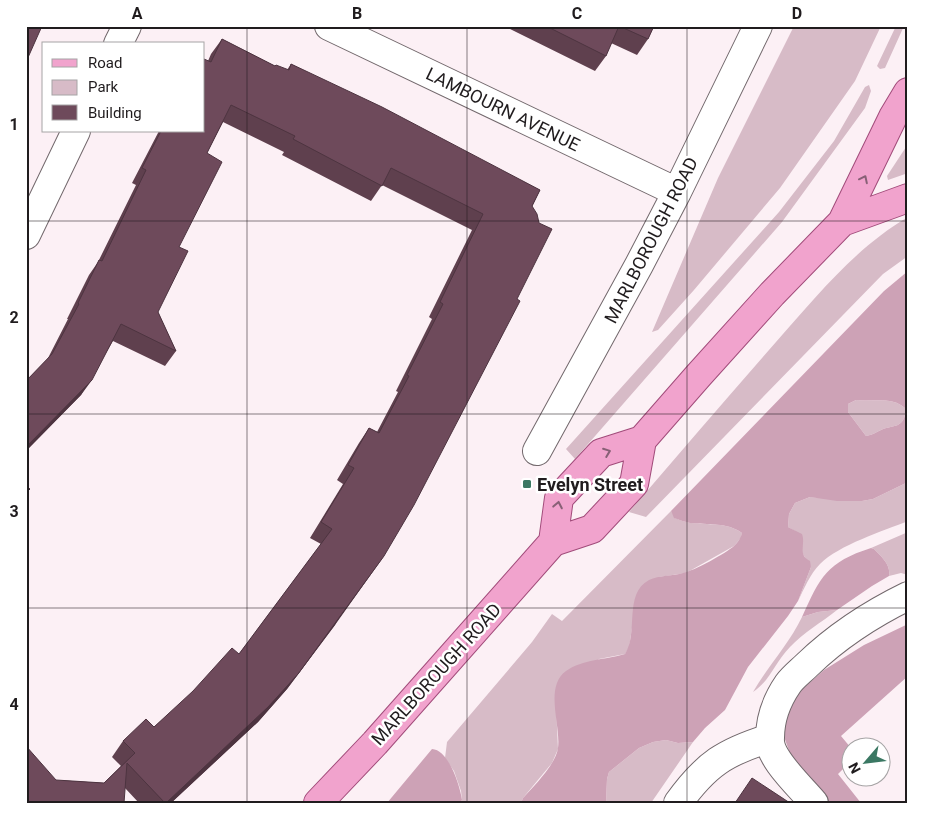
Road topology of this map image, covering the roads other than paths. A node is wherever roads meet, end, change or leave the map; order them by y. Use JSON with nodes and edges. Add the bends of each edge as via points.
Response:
{"nodes":[{"id":1,"x":127,"y":26,"type":"edge"},
{"id":2,"x":329,"y":26,"type":"edge"},
{"id":3,"x":758,"y":26,"type":"edge"},
{"id":4,"x":119,"y":42,"type":"edge"},
{"id":5,"x":908,"y":92,"type":"edge"},
{"id":6,"x":76,"y":132,"type":"edge"},
{"id":7,"x":676,"y":192,"type":"junction"},
{"id":8,"x":908,"y":198,"type":"edge"},
{"id":9,"x":842,"y":222,"type":"junction"},
{"id":10,"x":26,"y":235,"type":"edge"},
{"id":11,"x":642,"y":440,"type":"junction"},
{"id":12,"x":537,"y":451,"type":"dead end"},
{"id":13,"x":552,"y":542,"type":"junction"},
{"id":14,"x":908,"y":596,"type":"edge"},
{"id":15,"x":770,"y":738,"type":"junction"},
{"id":16,"x":318,"y":803,"type":"edge"},
{"id":17,"x":678,"y":803,"type":"edge"},
{"id":18,"x":814,"y":803,"type":"edge"}],
"edges":[{"from":1,"to":4,"type":"street"},
{"from":2,"to":7,"type":"street","name":"LAMBOURN AVENUE"},
{"from":3,"to":7,"type":"street","name":"MARLBOROUGH ROAD"},
{"from":9,"to":5,"type":"main road","one_way":true},
{"from":6,"to":10,"type":"street"},
{"from":7,"to":12,"type":"street","name":"MARLBOROUGH ROAD"},
{"from":8,"to":9,"type":"main road"},
{"from":9,"to":11,"type":"main road","via":[[772,294]]},
{"from":11,"to":13,"type":"main road","via":[[634,484],[592,529]]},
{"from":13,"to":11,"type":"main road","one_way":true,"via":[[559,498],[601,453]]},
{"from":13,"to":16,"type":"main road","name":"MARLBOROUGH ROAD"},
{"from":14,"to":15,"type":"street","via":[[848,630],[789,682],[778,700],[770,724]]},
{"from":15,"to":17,"type":"street","via":[[729,752],[713,763],[697,777]]},
{"from":15,"to":18,"type":"street","via":[[769,744],[780,763]]}]}
